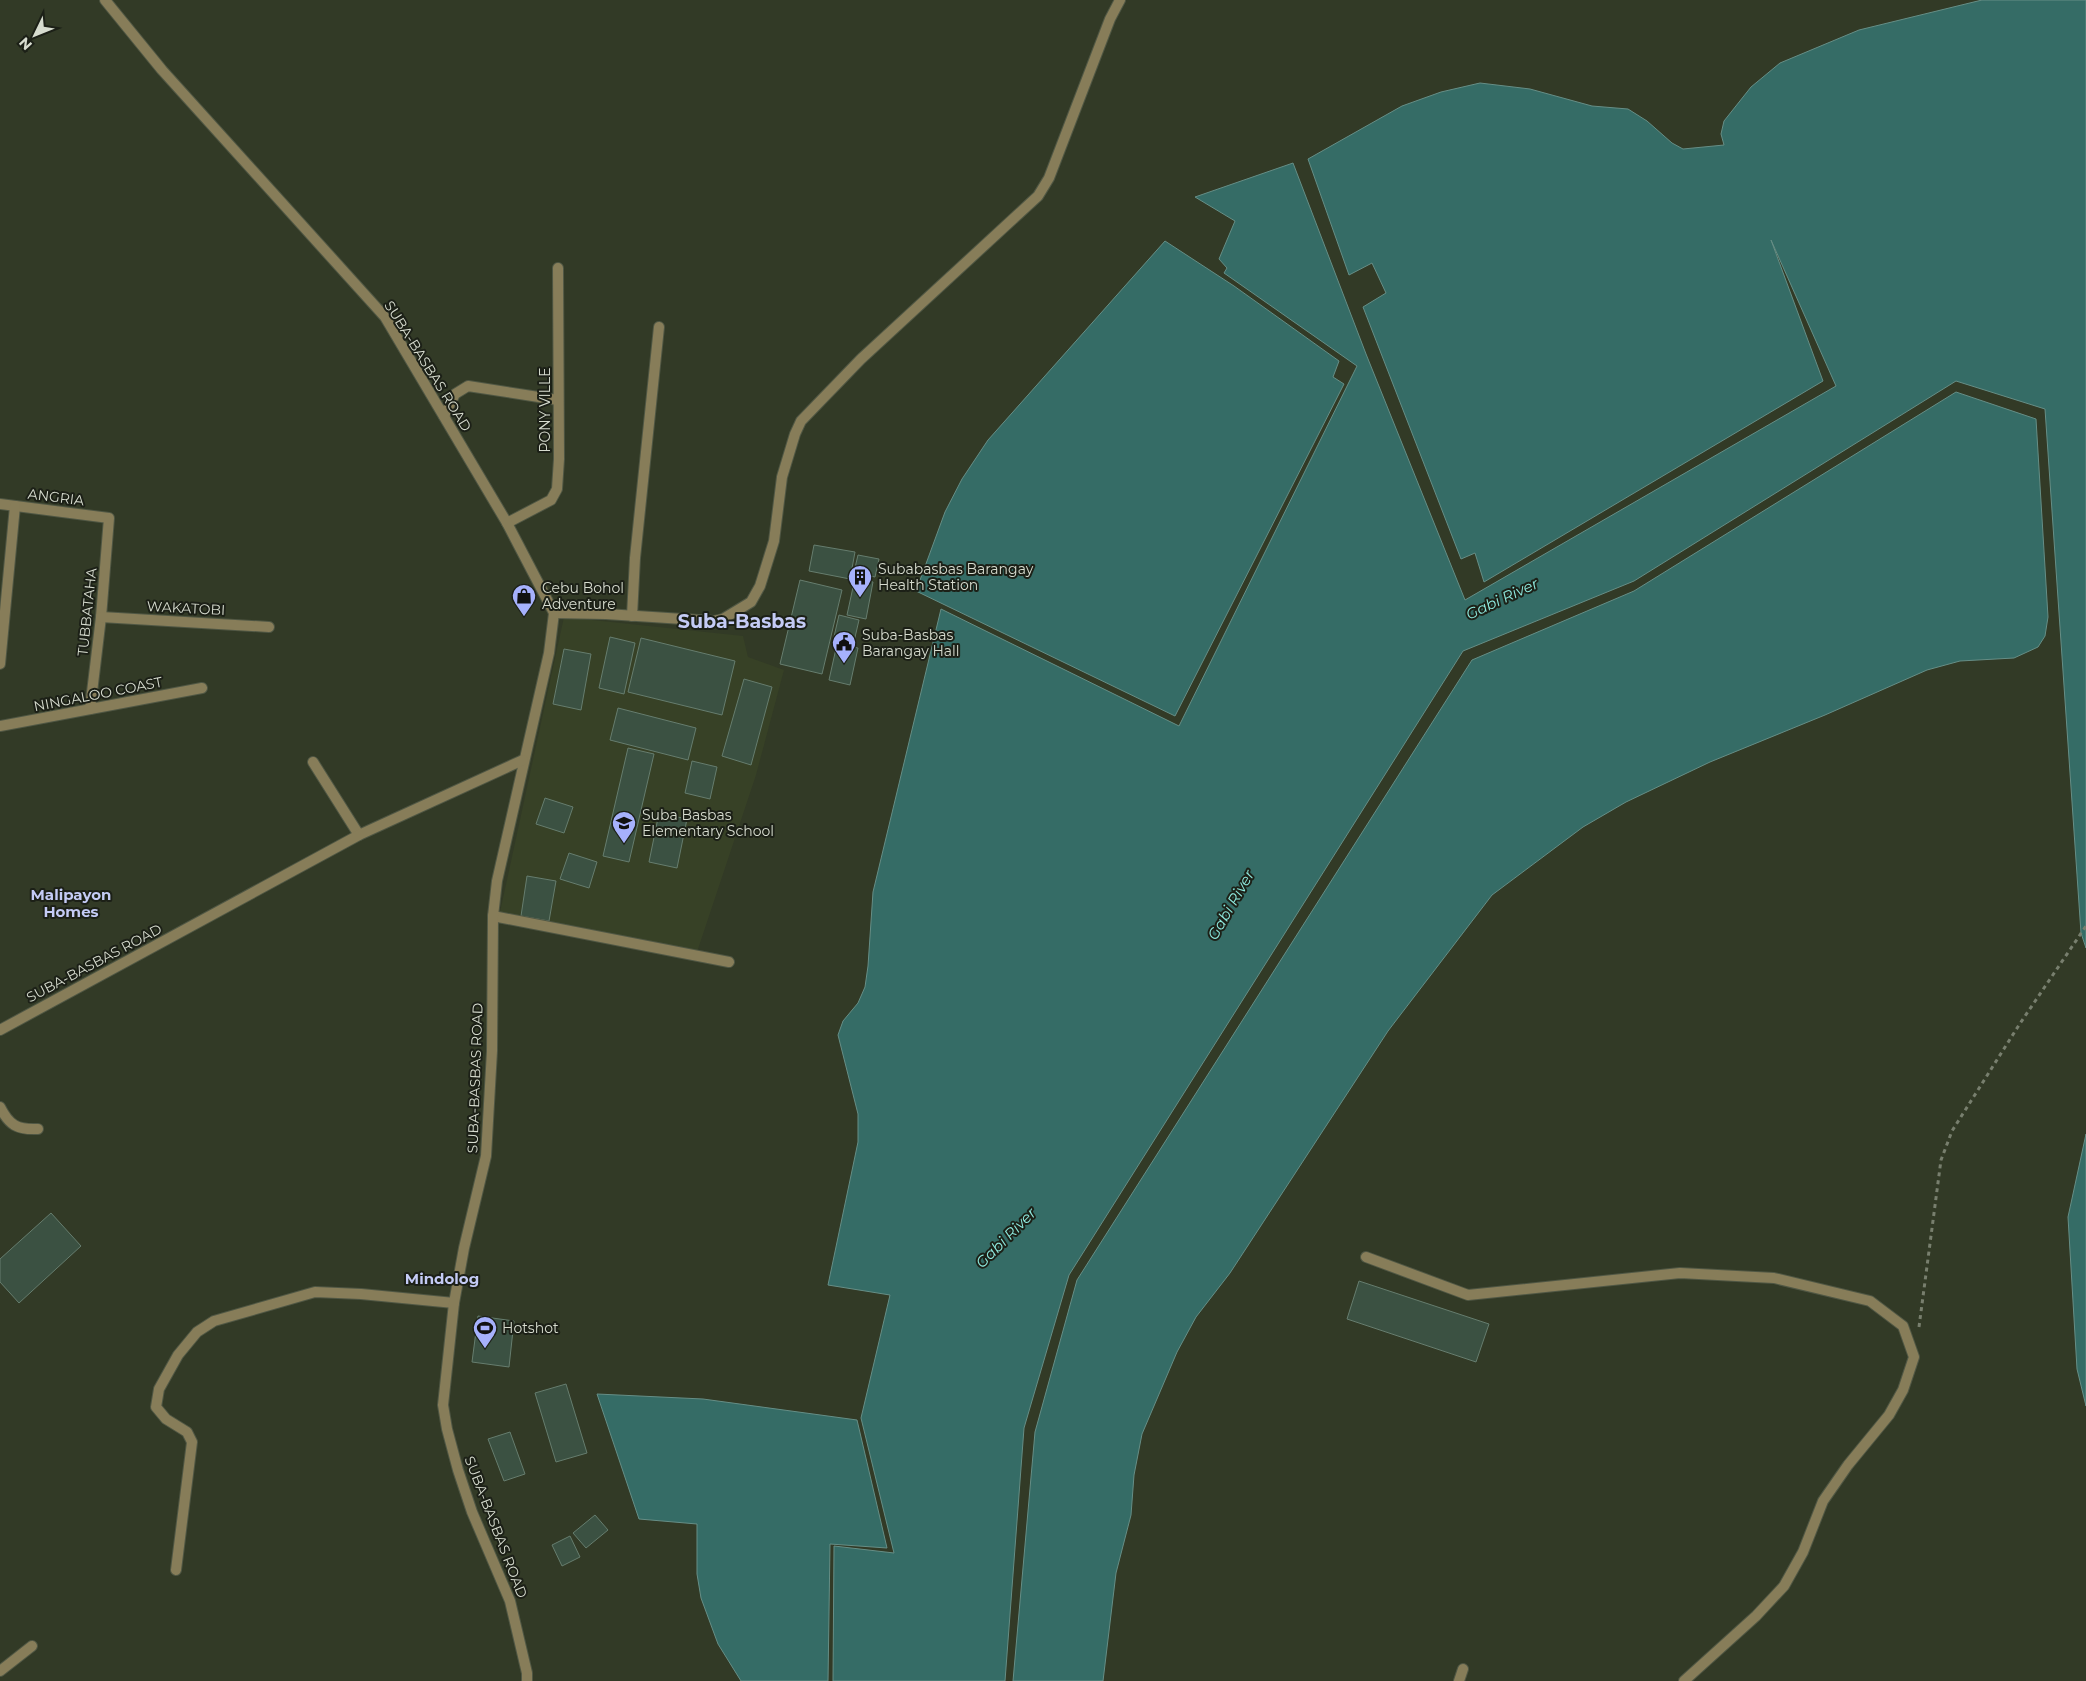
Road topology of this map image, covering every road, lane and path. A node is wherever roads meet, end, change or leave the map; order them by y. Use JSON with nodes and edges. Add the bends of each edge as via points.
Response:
{"nodes":[{"id":1,"x":105,"y":0,"type":"edge"},
{"id":2,"x":1120,"y":0,"type":"edge"},
{"id":3,"x":558,"y":268,"type":"dead end"},
{"id":4,"x":659,"y":328,"type":"dead end"},
{"id":5,"x":558,"y":400,"type":"junction"},
{"id":6,"x":444,"y":416,"type":"junction"},
{"id":7,"x":0,"y":504,"type":"edge"},
{"id":8,"x":15,"y":506,"type":"junction"},
{"id":9,"x":109,"y":518,"type":"joint"},
{"id":10,"x":507,"y":523,"type":"junction"},
{"id":11,"x":554,"y":613,"type":"junction"},
{"id":12,"x":632,"y":616,"type":"junction"},
{"id":13,"x":101,"y":617,"type":"junction"},
{"id":14,"x":269,"y":627,"type":"dead end"},
{"id":15,"x":0,"y":664,"type":"edge"},
{"id":16,"x":202,"y":688,"type":"dead end"},
{"id":17,"x":90,"y":709,"type":"junction"},
{"id":18,"x":0,"y":726,"type":"edge"},
{"id":19,"x":523,"y":760,"type":"junction"},
{"id":20,"x":313,"y":762,"type":"dead end"},
{"id":21,"x":359,"y":835,"type":"junction"},
{"id":22,"x":493,"y":916,"type":"junction"},
{"id":23,"x":2086,"y":926,"type":"edge"},
{"id":24,"x":729,"y":962,"type":"dead end"},
{"id":25,"x":0,"y":1030,"type":"edge"},
{"id":26,"x":0,"y":1107,"type":"edge"},
{"id":27,"x":38,"y":1129,"type":"dead end"},
{"id":28,"x":1366,"y":1257,"type":"dead end"},
{"id":29,"x":454,"y":1303,"type":"junction"},
{"id":30,"x":1919,"y":1328,"type":"dead end"},
{"id":31,"x":176,"y":1570,"type":"dead end"},
{"id":32,"x":32,"y":1646,"type":"dead end"},
{"id":33,"x":1463,"y":1669,"type":"dead end"},
{"id":34,"x":0,"y":1671,"type":"edge"},
{"id":35,"x":527,"y":1681,"type":"edge"},
{"id":36,"x":1460,"y":1681,"type":"edge"},
{"id":37,"x":1684,"y":1681,"type":"edge"}],
"edges":[{"from":1,"to":6,"type":"street","name":"SUBA-BASBAS ROAD","via":[[162,70],[385,317]]},
{"from":2,"to":12,"type":"street","via":[[1049,178],[1038,196],[861,359],[801,421],[782,477],[771,550],[760,586],[751,602],[714,621]]},
{"from":3,"to":5,"type":"street","name":"PONY VILLE"},
{"from":4,"to":12,"type":"street"},
{"from":5,"to":6,"type":"street","via":[[468,386],[455,394]]},
{"from":5,"to":10,"type":"street","name":"PONY VILLE","via":[[557,489],[551,500]]},
{"from":6,"to":10,"type":"street","name":"SUBA-BASBAS ROAD"},
{"from":7,"to":8,"type":"street","name":"ANGRIA"},
{"from":8,"to":9,"type":"street","name":"ANGRIA"},
{"from":8,"to":15,"type":"street"},
{"from":9,"to":13,"type":"street","name":"TUBBATAHA"},
{"from":10,"to":11,"type":"street","name":"SUBA-BASBAS ROAD"},
{"from":11,"to":12,"type":"street"},
{"from":11,"to":19,"type":"street","name":"SUBA-BASBAS ROAD","via":[[549,653]]},
{"from":13,"to":14,"type":"street","name":"WAKATOBI"},
{"from":13,"to":17,"type":"street","name":"TUBBATAHA"},
{"from":16,"to":17,"type":"street","name":"NINGALOO COAST"},
{"from":17,"to":18,"type":"street","name":"NINGALOO COAST"},
{"from":19,"to":21,"type":"street","name":"SUBA-BASBAS ROAD"},
{"from":19,"to":22,"type":"street","name":"SUBA-BASBAS ROAD","via":[[497,881]]},
{"from":20,"to":21,"type":"street"},
{"from":21,"to":25,"type":"street","name":"SUBA-BASBAS ROAD"},
{"from":22,"to":24,"type":"street"},
{"from":22,"to":29,"type":"street","name":"SUBA-BASBAS ROAD","via":[[492,1051],[486,1156]]},
{"from":23,"to":30,"type":"path","via":[[1952,1131],[1941,1160]]},
{"from":26,"to":27,"type":"street","via":[[12,1124]]},
{"from":28,"to":37,"type":"street","via":[[1468,1295],[1680,1274],[1774,1278],[1870,1301],[1903,1326],[1914,1357],[1903,1390],[1889,1415],[1823,1501],[1803,1552],[1784,1586]]},
{"from":29,"to":31,"type":"street","via":[[314,1292],[214,1321],[197,1332],[178,1355],[159,1389],[156,1407],[166,1419],[187,1432],[192,1442]]},
{"from":29,"to":35,"type":"street","name":"SUBA-BASBAS ROAD","via":[[443,1405],[447,1429],[472,1512],[510,1601]]},
{"from":32,"to":34,"type":"street"},
{"from":33,"to":36,"type":"street"}]}
